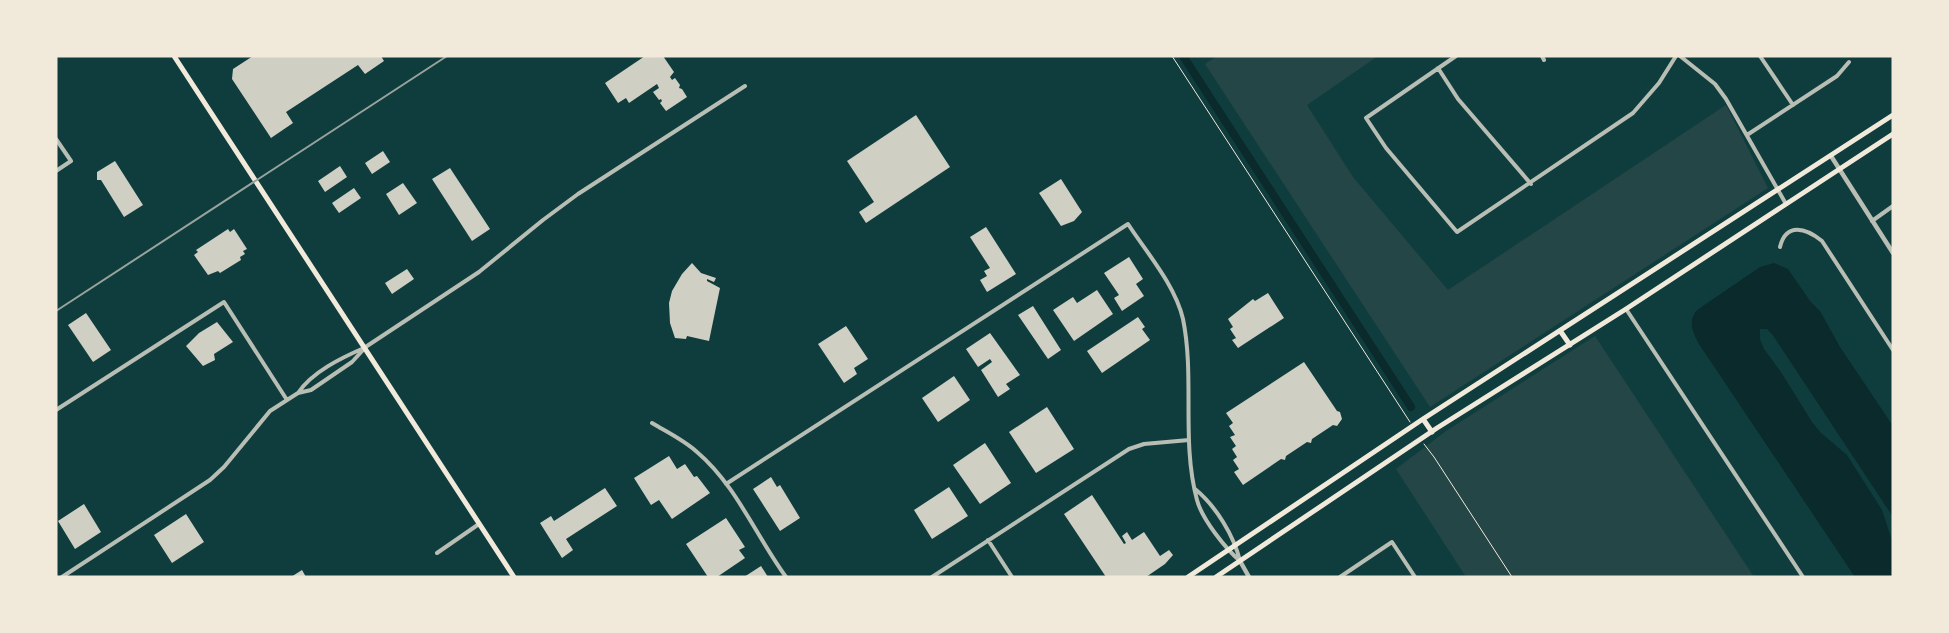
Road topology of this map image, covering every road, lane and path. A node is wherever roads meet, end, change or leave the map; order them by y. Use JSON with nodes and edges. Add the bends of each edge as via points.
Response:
{"nodes":[{"id":1,"x":174,"y":56,"type":"edge"},
{"id":2,"x":1172,"y":56,"type":"edge"},
{"id":3,"x":1456,"y":56,"type":"edge"},
{"id":4,"x":1678,"y":56,"type":"edge"},
{"id":5,"x":1760,"y":56,"type":"edge"},
{"id":6,"x":1848,"y":62,"type":"dead end"},
{"id":7,"x":1438,"y":68,"type":"junction"},
{"id":8,"x":745,"y":86,"type":"dead end"},
{"id":9,"x":1793,"y":105,"type":"junction"},
{"id":10,"x":1893,"y":115,"type":"edge"},
{"id":11,"x":1893,"y":134,"type":"edge"},
{"id":12,"x":1747,"y":135,"type":"junction"},
{"id":13,"x":56,"y":139,"type":"edge"},
{"id":14,"x":1830,"y":156,"type":"junction"},
{"id":15,"x":1839,"y":169,"type":"junction"},
{"id":16,"x":56,"y":171,"type":"edge"},
{"id":17,"x":1531,"y":184,"type":"junction"},
{"id":18,"x":1777,"y":190,"type":"junction"},
{"id":19,"x":1786,"y":204,"type":"junction"},
{"id":20,"x":1893,"y":206,"type":"edge"},
{"id":21,"x":1872,"y":221,"type":"junction"},
{"id":22,"x":1780,"y":247,"type":"dead end"},
{"id":23,"x":1893,"y":252,"type":"edge"},
{"id":24,"x":1626,"y":309,"type":"junction"},
{"id":25,"x":1561,"y":332,"type":"junction"},
{"id":26,"x":1570,"y":345,"type":"junction"},
{"id":27,"x":364,"y":348,"type":"junction"},
{"id":28,"x":1893,"y":350,"type":"edge"},
{"id":29,"x":298,"y":393,"type":"junction"},
{"id":30,"x":287,"y":400,"type":"junction"},
{"id":31,"x":56,"y":410,"type":"edge"},
{"id":32,"x":1423,"y":419,"type":"junction"},
{"id":33,"x":652,"y":423,"type":"dead end"},
{"id":34,"x":1413,"y":426,"type":"junction"},
{"id":35,"x":1432,"y":432,"type":"junction"},
{"id":36,"x":1189,"y":440,"type":"junction"},
{"id":37,"x":1420,"y":440,"type":"junction"},
{"id":38,"x":726,"y":484,"type":"junction"},
{"id":39,"x":1196,"y":489,"type":"junction"},
{"id":40,"x":479,"y":524,"type":"junction"},
{"id":41,"x":988,"y":540,"type":"junction"},
{"id":42,"x":1236,"y":545,"type":"junction"},
{"id":43,"x":1228,"y":550,"type":"junction"},
{"id":44,"x":437,"y":553,"type":"dead end"},
{"id":45,"x":1240,"y":562,"type":"junction"},
{"id":46,"x":62,"y":577,"type":"edge"},
{"id":47,"x":514,"y":577,"type":"edge"},
{"id":48,"x":786,"y":577,"type":"edge"},
{"id":49,"x":932,"y":577,"type":"edge"},
{"id":50,"x":1012,"y":577,"type":"edge"},
{"id":51,"x":1188,"y":577,"type":"edge"},
{"id":52,"x":1216,"y":577,"type":"edge"},
{"id":53,"x":1249,"y":577,"type":"edge"},
{"id":54,"x":1340,"y":577,"type":"edge"},
{"id":55,"x":1415,"y":577,"type":"edge"},
{"id":56,"x":1512,"y":577,"type":"edge"},
{"id":57,"x":1803,"y":577,"type":"edge"}],
"edges":[{"from":1,"to":27,"type":"main road"},
{"from":2,"to":34,"type":"path"},
{"from":3,"to":7,"type":"street"},
{"from":4,"to":12,"type":"street","via":[[1715,84]]},
{"from":4,"to":17,"type":"street","via":[[1633,114]]},
{"from":5,"to":9,"type":"street"},
{"from":6,"to":9,"type":"street","via":[[1837,76]]},
{"from":7,"to":17,"type":"street","via":[[1458,99]]},
{"from":7,"to":17,"type":"street","via":[[1366,118],[1386,148],[1457,232]]},
{"from":8,"to":27,"type":"street","via":[[578,194],[479,272]]},
{"from":9,"to":12,"type":"street"},
{"from":10,"to":14,"type":"main road"},
{"from":11,"to":15,"type":"main road"},
{"from":12,"to":18,"type":"street"},
{"from":13,"to":16,"type":"street","via":[[71,162]]},
{"from":14,"to":15,"type":"street"},
{"from":14,"to":18,"type":"main road"},
{"from":15,"to":19,"type":"main road"},
{"from":15,"to":21,"type":"street"},
{"from":18,"to":19,"type":"street"},
{"from":18,"to":25,"type":"main road"},
{"from":19,"to":24,"type":"main road"},
{"from":20,"to":21,"type":"street"},
{"from":21,"to":23,"type":"street"},
{"from":22,"to":28,"type":"street","via":[[1783,236],[1799,229],[1822,240]]},
{"from":24,"to":26,"type":"main road"},
{"from":24,"to":57,"type":"street"},
{"from":25,"to":26,"type":"main road"},
{"from":25,"to":32,"type":"main road"},
{"from":26,"to":35,"type":"main road"},
{"from":27,"to":29,"type":"street","via":[[347,355],[305,383]]},
{"from":27,"to":29,"type":"street","via":[[349,364],[310,390]]},
{"from":27,"to":40,"type":"main road"},
{"from":29,"to":30,"type":"street"},
{"from":30,"to":31,"type":"street","via":[[224,302]]},
{"from":30,"to":46,"type":"street","via":[[260,421],[210,480]]},
{"from":32,"to":34,"type":"main road"},
{"from":32,"to":35,"type":"main road"},
{"from":33,"to":38,"type":"street","via":[[698,452]]},
{"from":34,"to":42,"type":"main road"},
{"from":35,"to":37,"type":"main road"},
{"from":36,"to":38,"type":"street","via":[[1186,340],[1182,316],[1173,292],[1128,224]]},
{"from":36,"to":39,"type":"street"},
{"from":36,"to":41,"type":"street","via":[[1144,444],[1130,449]]},
{"from":37,"to":45,"type":"main road"},
{"from":37,"to":56,"type":"path"},
{"from":38,"to":48,"type":"street"},
{"from":39,"to":42,"type":"street","via":[[1205,497]]},
{"from":39,"to":43,"type":"street","via":[[1201,510]]},
{"from":40,"to":44,"type":"street"},
{"from":40,"to":47,"type":"main road"},
{"from":41,"to":49,"type":"street"},
{"from":41,"to":50,"type":"street"},
{"from":42,"to":43,"type":"main road"},
{"from":42,"to":45,"type":"street"},
{"from":43,"to":45,"type":"street"},
{"from":43,"to":51,"type":"main road"},
{"from":45,"to":52,"type":"main road"},
{"from":45,"to":53,"type":"street"},
{"from":54,"to":55,"type":"street","via":[[1392,542]]}]}
